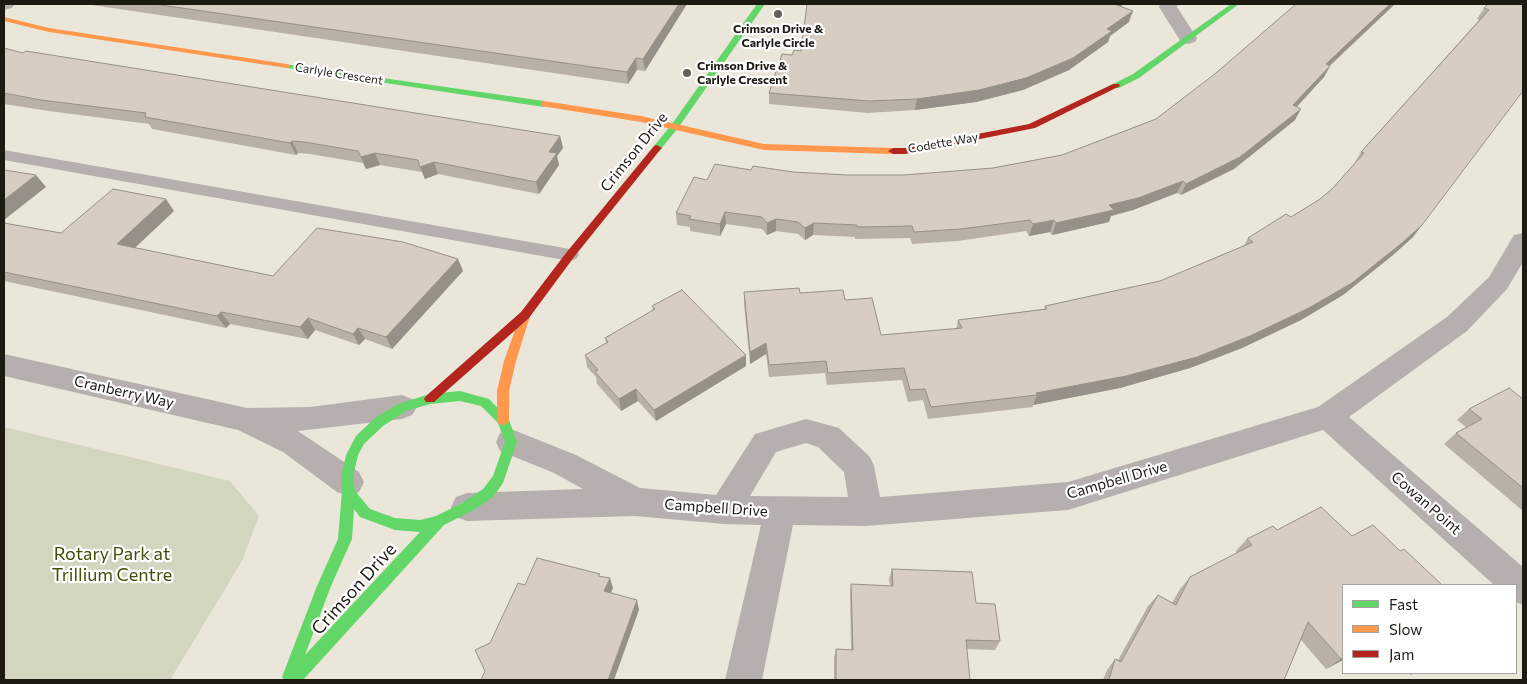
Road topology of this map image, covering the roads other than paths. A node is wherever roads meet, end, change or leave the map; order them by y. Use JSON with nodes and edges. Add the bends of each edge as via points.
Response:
{"nodes":[{"id":1,"x":761,"y":4,"type":"edge"},
{"id":2,"x":1169,"y":4,"type":"edge"},
{"id":3,"x":1235,"y":4,"type":"edge"},
{"id":4,"x":4,"y":19,"type":"edge"},
{"id":5,"x":1188,"y":38,"type":"junction"},
{"id":6,"x":675,"y":126,"type":"junction"},
{"id":7,"x":4,"y":155,"type":"edge"},
{"id":8,"x":1523,"y":241,"type":"edge"},
{"id":9,"x":570,"y":256,"type":"junction"},
{"id":10,"x":525,"y":315,"type":"junction"},
{"id":11,"x":4,"y":365,"type":"edge"},
{"id":12,"x":430,"y":399,"type":"junction"},
{"id":13,"x":402,"y":408,"type":"junction"},
{"id":14,"x":1328,"y":416,"type":"junction"},
{"id":15,"x":244,"y":419,"type":"junction"},
{"id":16,"x":507,"y":431,"type":"junction"},
{"id":17,"x":348,"y":486,"type":"junction"},
{"id":18,"x":635,"y":502,"type":"junction"},
{"id":19,"x":467,"y":507,"type":"junction"},
{"id":20,"x":724,"y":510,"type":"junction"},
{"id":21,"x":780,"y":512,"type":"junction"},
{"id":22,"x":866,"y":512,"type":"junction"},
{"id":23,"x":439,"y":521,"type":"junction"},
{"id":24,"x":1523,"y":589,"type":"edge"},
{"id":25,"x":288,"y":680,"type":"edge"},
{"id":26,"x":293,"y":680,"type":"edge"},
{"id":27,"x":744,"y":680,"type":"edge"}],
"edges":[{"from":1,"to":6,"type":"street","name":"Crimson Drive"},
{"from":2,"to":5,"type":"street"},
{"from":3,"to":5,"type":"street","name":"Codette Way"},
{"from":4,"to":6,"type":"street","name":"Carlyle Crescent","via":[[49,30]]},
{"from":5,"to":6,"type":"street","name":"Codette Way","via":[[1136,76],[1032,126],[905,151],[764,147]]},
{"from":6,"to":9,"type":"street","name":"Crimson Drive"},
{"from":7,"to":9,"type":"lane"},
{"from":8,"to":14,"type":"street","name":"Campbell Drive","via":[[1498,283],[1458,324]]},
{"from":9,"to":10,"type":"street","name":"Crimson Drive"},
{"from":10,"to":12,"type":"street","name":"Crimson Drive"},
{"from":10,"to":16,"type":"street","name":"Crimson Drive","via":[[503,391]]},
{"from":11,"to":15,"type":"street","name":"Cranberry Way"},
{"from":12,"to":13,"type":"street"},
{"from":12,"to":16,"type":"street","via":[[460,396],[485,402]]},
{"from":13,"to":15,"type":"street","name":"Cranberry Way","via":[[310,418]]},
{"from":13,"to":17,"type":"street","via":[[379,422],[360,440],[352,455]]},
{"from":14,"to":22,"type":"street","name":"Campbell Drive","via":[[1068,496]]},
{"from":14,"to":24,"type":"street","name":"Cowan Point"},
{"from":15,"to":17,"type":"street","name":"Cranberry Way","via":[[294,443]]},
{"from":16,"to":18,"type":"street","name":"Campbell Drive"},
{"from":16,"to":19,"type":"street","via":[[498,479],[488,493]]},
{"from":17,"to":23,"type":"street","via":[[349,493],[365,513],[395,524],[420,526]]},
{"from":17,"to":25,"type":"street","name":"Crimson Drive","via":[[345,539]]},
{"from":18,"to":19,"type":"street","name":"Campbell Drive"},
{"from":18,"to":20,"type":"street","name":"Campbell Drive"},
{"from":19,"to":23,"type":"street"},
{"from":20,"to":21,"type":"street","name":"Campbell Drive"},
{"from":20,"to":22,"type":"street","via":[[766,443],[806,431],[828,438],[859,466]]},
{"from":21,"to":22,"type":"street","name":"Campbell Drive"},
{"from":21,"to":27,"type":"street"},
{"from":23,"to":26,"type":"street","name":"Crimson Drive"}]}
